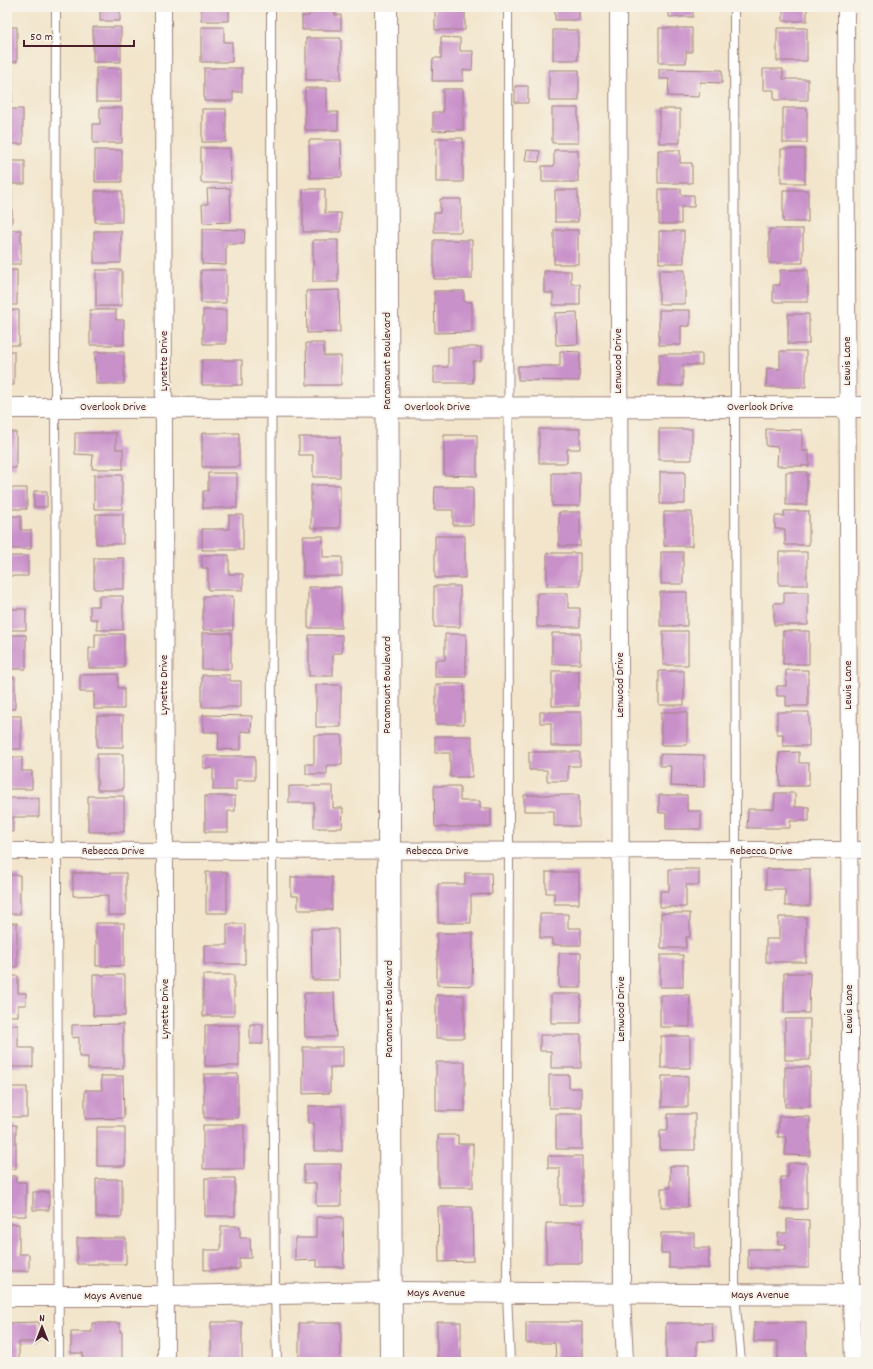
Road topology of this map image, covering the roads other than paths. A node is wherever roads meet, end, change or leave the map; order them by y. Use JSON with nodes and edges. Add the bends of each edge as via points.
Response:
{"nodes":[{"id":1,"x":56,"y":7,"type":"edge"},
{"id":2,"x":163,"y":7,"type":"edge"},
{"id":3,"x":271,"y":7,"type":"edge"},
{"id":4,"x":386,"y":7,"type":"edge"},
{"id":5,"x":508,"y":7,"type":"edge"},
{"id":6,"x":618,"y":7,"type":"edge"},
{"id":7,"x":734,"y":7,"type":"edge"},
{"id":8,"x":846,"y":7,"type":"edge"},
{"id":9,"x":508,"y":406,"type":"junction"},
{"id":10,"x":618,"y":406,"type":"junction"},
{"id":11,"x":164,"y":407,"type":"junction"},
{"id":12,"x":272,"y":407,"type":"junction"},
{"id":13,"x":387,"y":407,"type":"junction"},
{"id":14,"x":734,"y":407,"type":"junction"},
{"id":15,"x":846,"y":407,"type":"junction"},
{"id":16,"x":866,"y":407,"type":"edge"},
{"id":17,"x":7,"y":408,"type":"edge"},
{"id":18,"x":55,"y":408,"type":"junction"},
{"id":19,"x":848,"y":850,"type":"junction"},
{"id":20,"x":866,"y":850,"type":"edge"},
{"id":21,"x":7,"y":851,"type":"edge"},
{"id":22,"x":58,"y":851,"type":"junction"},
{"id":23,"x":164,"y":851,"type":"junction"},
{"id":24,"x":272,"y":851,"type":"junction"},
{"id":25,"x":388,"y":851,"type":"junction"},
{"id":26,"x":509,"y":851,"type":"junction"},
{"id":27,"x":621,"y":851,"type":"junction"},
{"id":28,"x":736,"y":851,"type":"junction"},
{"id":29,"x":390,"y":1292,"type":"junction"},
{"id":30,"x":507,"y":1293,"type":"junction"},
{"id":31,"x":275,"y":1294,"type":"junction"},
{"id":32,"x":622,"y":1294,"type":"junction"},
{"id":33,"x":735,"y":1295,"type":"junction"},
{"id":34,"x":858,"y":1295,"type":"edge"},
{"id":35,"x":7,"y":1296,"type":"edge"},
{"id":36,"x":59,"y":1296,"type":"junction"},
{"id":37,"x":167,"y":1296,"type":"junction"},
{"id":38,"x":59,"y":1362,"type":"edge"},
{"id":39,"x":166,"y":1362,"type":"edge"},
{"id":40,"x":277,"y":1362,"type":"edge"},
{"id":41,"x":391,"y":1362,"type":"edge"},
{"id":42,"x":510,"y":1362,"type":"edge"},
{"id":43,"x":626,"y":1362,"type":"edge"},
{"id":44,"x":741,"y":1362,"type":"edge"},
{"id":45,"x":853,"y":1362,"type":"edge"}],
"edges":[{"from":1,"to":18,"type":"lane"},
{"from":2,"to":11,"type":"street","name":"Lynette Drive"},
{"from":3,"to":12,"type":"lane"},
{"from":4,"to":13,"type":"main road","name":"Paramount Boulevard"},
{"from":5,"to":9,"type":"lane"},
{"from":6,"to":10,"type":"street","name":"Lenwood Drive"},
{"from":7,"to":14,"type":"lane"},
{"from":8,"to":15,"type":"street","name":"Lewis Lane"},
{"from":9,"to":10,"type":"street","name":"Overlook Drive"},
{"from":9,"to":13,"type":"street","name":"Overlook Drive"},
{"from":9,"to":26,"type":"lane"},
{"from":10,"to":14,"type":"street","name":"Overlook Drive"},
{"from":10,"to":27,"type":"street","name":"Lenwood Drive"},
{"from":11,"to":12,"type":"street","name":"Overlook Drive"},
{"from":11,"to":18,"type":"street","name":"Overlook Drive"},
{"from":11,"to":23,"type":"street","name":"Lynette Drive"},
{"from":12,"to":13,"type":"street","name":"Overlook Drive"},
{"from":12,"to":24,"type":"lane"},
{"from":13,"to":25,"type":"main road","name":"Paramount Boulevard"},
{"from":14,"to":15,"type":"street","name":"Overlook Drive"},
{"from":14,"to":28,"type":"lane"},
{"from":15,"to":16,"type":"street","name":"Overlook Drive"},
{"from":15,"to":19,"type":"street","name":"Lewis Lane"},
{"from":17,"to":18,"type":"street","name":"Overlook Drive"},
{"from":18,"to":22,"type":"lane"},
{"from":19,"to":20,"type":"street","name":"Rebecca Drive"},
{"from":19,"to":28,"type":"street","name":"Rebecca Drive"},
{"from":19,"to":34,"type":"street","name":"Lewis Lane"},
{"from":21,"to":22,"type":"street","name":"Rebecca Drive"},
{"from":22,"to":23,"type":"street","name":"Rebecca Drive"},
{"from":22,"to":36,"type":"lane"},
{"from":23,"to":24,"type":"street","name":"Rebecca Drive"},
{"from":23,"to":37,"type":"street","name":"Lynette Drive"},
{"from":24,"to":25,"type":"street","name":"Rebecca Drive"},
{"from":24,"to":31,"type":"lane"},
{"from":25,"to":26,"type":"street","name":"Rebecca Drive"},
{"from":25,"to":29,"type":"main road","name":"Paramount Boulevard"},
{"from":26,"to":27,"type":"street","name":"Rebecca Drive"},
{"from":26,"to":30,"type":"lane"},
{"from":27,"to":28,"type":"street","name":"Rebecca Drive"},
{"from":27,"to":32,"type":"street","name":"Lenwood Drive"},
{"from":28,"to":33,"type":"lane"},
{"from":29,"to":30,"type":"street","name":"Mays Avenue"},
{"from":29,"to":31,"type":"street","name":"Mays Avenue"},
{"from":29,"to":41,"type":"main road","name":"Paramount Boulevard"},
{"from":30,"to":32,"type":"street","name":"Mays Avenue"},
{"from":30,"to":42,"type":"lane"},
{"from":31,"to":37,"type":"street","name":"Mays Avenue"},
{"from":31,"to":40,"type":"lane"},
{"from":32,"to":33,"type":"street","name":"Mays Avenue"},
{"from":32,"to":43,"type":"street","name":"Lenwood Drive"},
{"from":33,"to":34,"type":"street","name":"Mays Avenue"},
{"from":33,"to":44,"type":"lane"},
{"from":34,"to":45,"type":"street","name":"Lewis Lane"},
{"from":35,"to":36,"type":"street","name":"Mays Avenue"},
{"from":36,"to":37,"type":"street","name":"Mays Avenue"},
{"from":36,"to":38,"type":"lane"},
{"from":37,"to":39,"type":"street","name":"Lynette Drive"}]}
